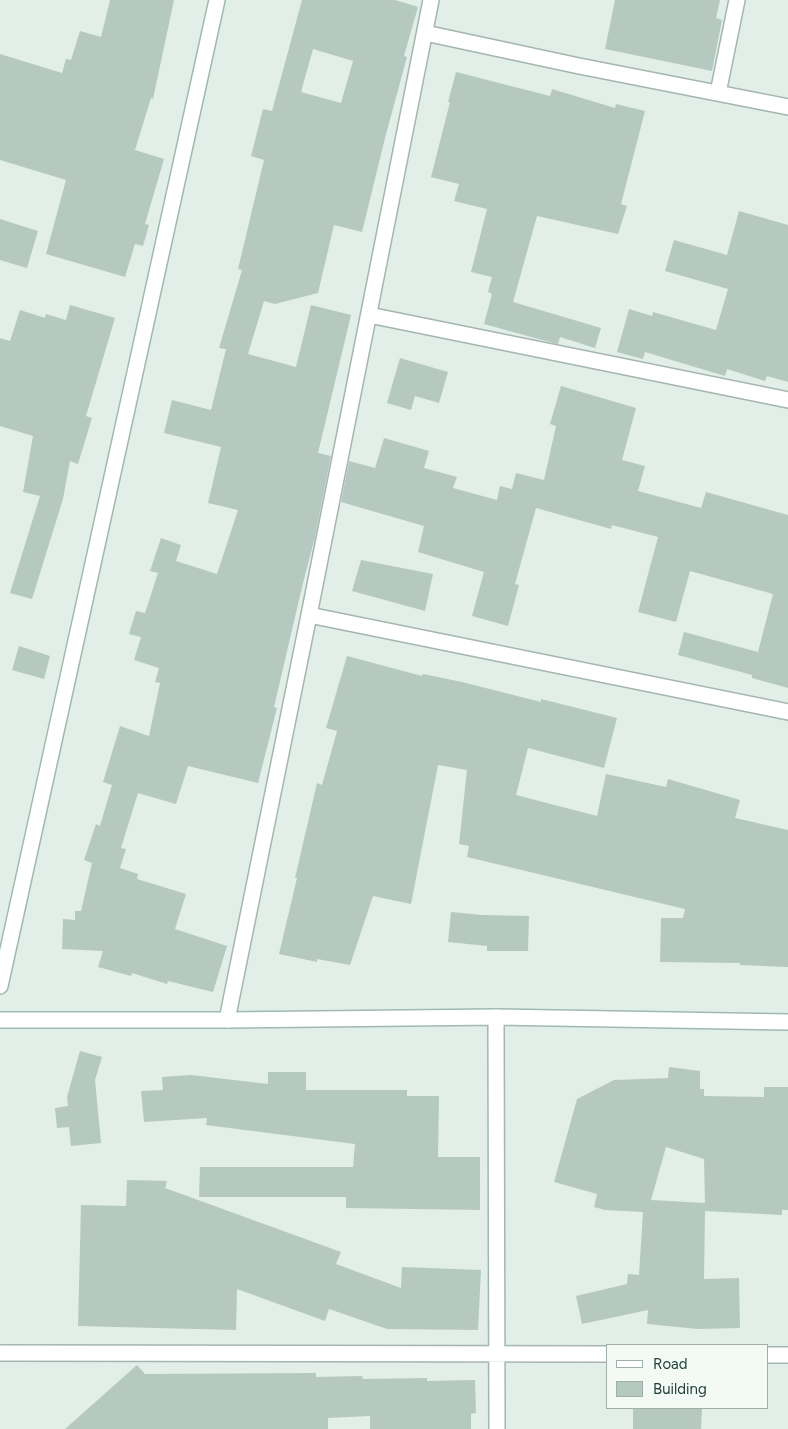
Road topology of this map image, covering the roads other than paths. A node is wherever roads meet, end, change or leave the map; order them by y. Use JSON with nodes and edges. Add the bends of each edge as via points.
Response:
{"nodes":[{"id":1,"x":217,"y":0,"type":"edge"},
{"id":2,"x":431,"y":0,"type":"edge"},
{"id":3,"x":737,"y":0,"type":"edge"},
{"id":4,"x":425,"y":33,"type":"junction"},
{"id":5,"x":718,"y":93,"type":"junction"},
{"id":6,"x":788,"y":107,"type":"edge"},
{"id":7,"x":369,"y":315,"type":"junction"},
{"id":8,"x":788,"y":400,"type":"edge"},
{"id":9,"x":309,"y":615,"type":"junction"},
{"id":10,"x":788,"y":712,"type":"edge"},
{"id":11,"x":0,"y":986,"type":"edge"},
{"id":12,"x":496,"y":1016,"type":"junction"},
{"id":13,"x":0,"y":1020,"type":"edge"},
{"id":14,"x":226,"y":1020,"type":"junction"},
{"id":15,"x":788,"y":1022,"type":"edge"},
{"id":16,"x":0,"y":1353,"type":"edge"},
{"id":17,"x":498,"y":1354,"type":"junction"},
{"id":18,"x":606,"y":1354,"type":"edge"},
{"id":19,"x":768,"y":1354,"type":"edge"},
{"id":20,"x":788,"y":1354,"type":"edge"},
{"id":21,"x":497,"y":1429,"type":"edge"}],
"edges":[{"from":1,"to":11,"type":"street"},
{"from":2,"to":4,"type":"street"},
{"from":3,"to":5,"type":"street"},
{"from":4,"to":5,"type":"street"},
{"from":4,"to":7,"type":"street"},
{"from":5,"to":6,"type":"street"},
{"from":7,"to":8,"type":"street"},
{"from":7,"to":9,"type":"street"},
{"from":9,"to":10,"type":"street"},
{"from":9,"to":14,"type":"street"},
{"from":12,"to":14,"type":"street"},
{"from":12,"to":15,"type":"street"},
{"from":12,"to":17,"type":"street"},
{"from":13,"to":14,"type":"street"},
{"from":16,"to":17,"type":"street"},
{"from":17,"to":18,"type":"street"},
{"from":17,"to":21,"type":"street"},
{"from":19,"to":20,"type":"street"}]}
